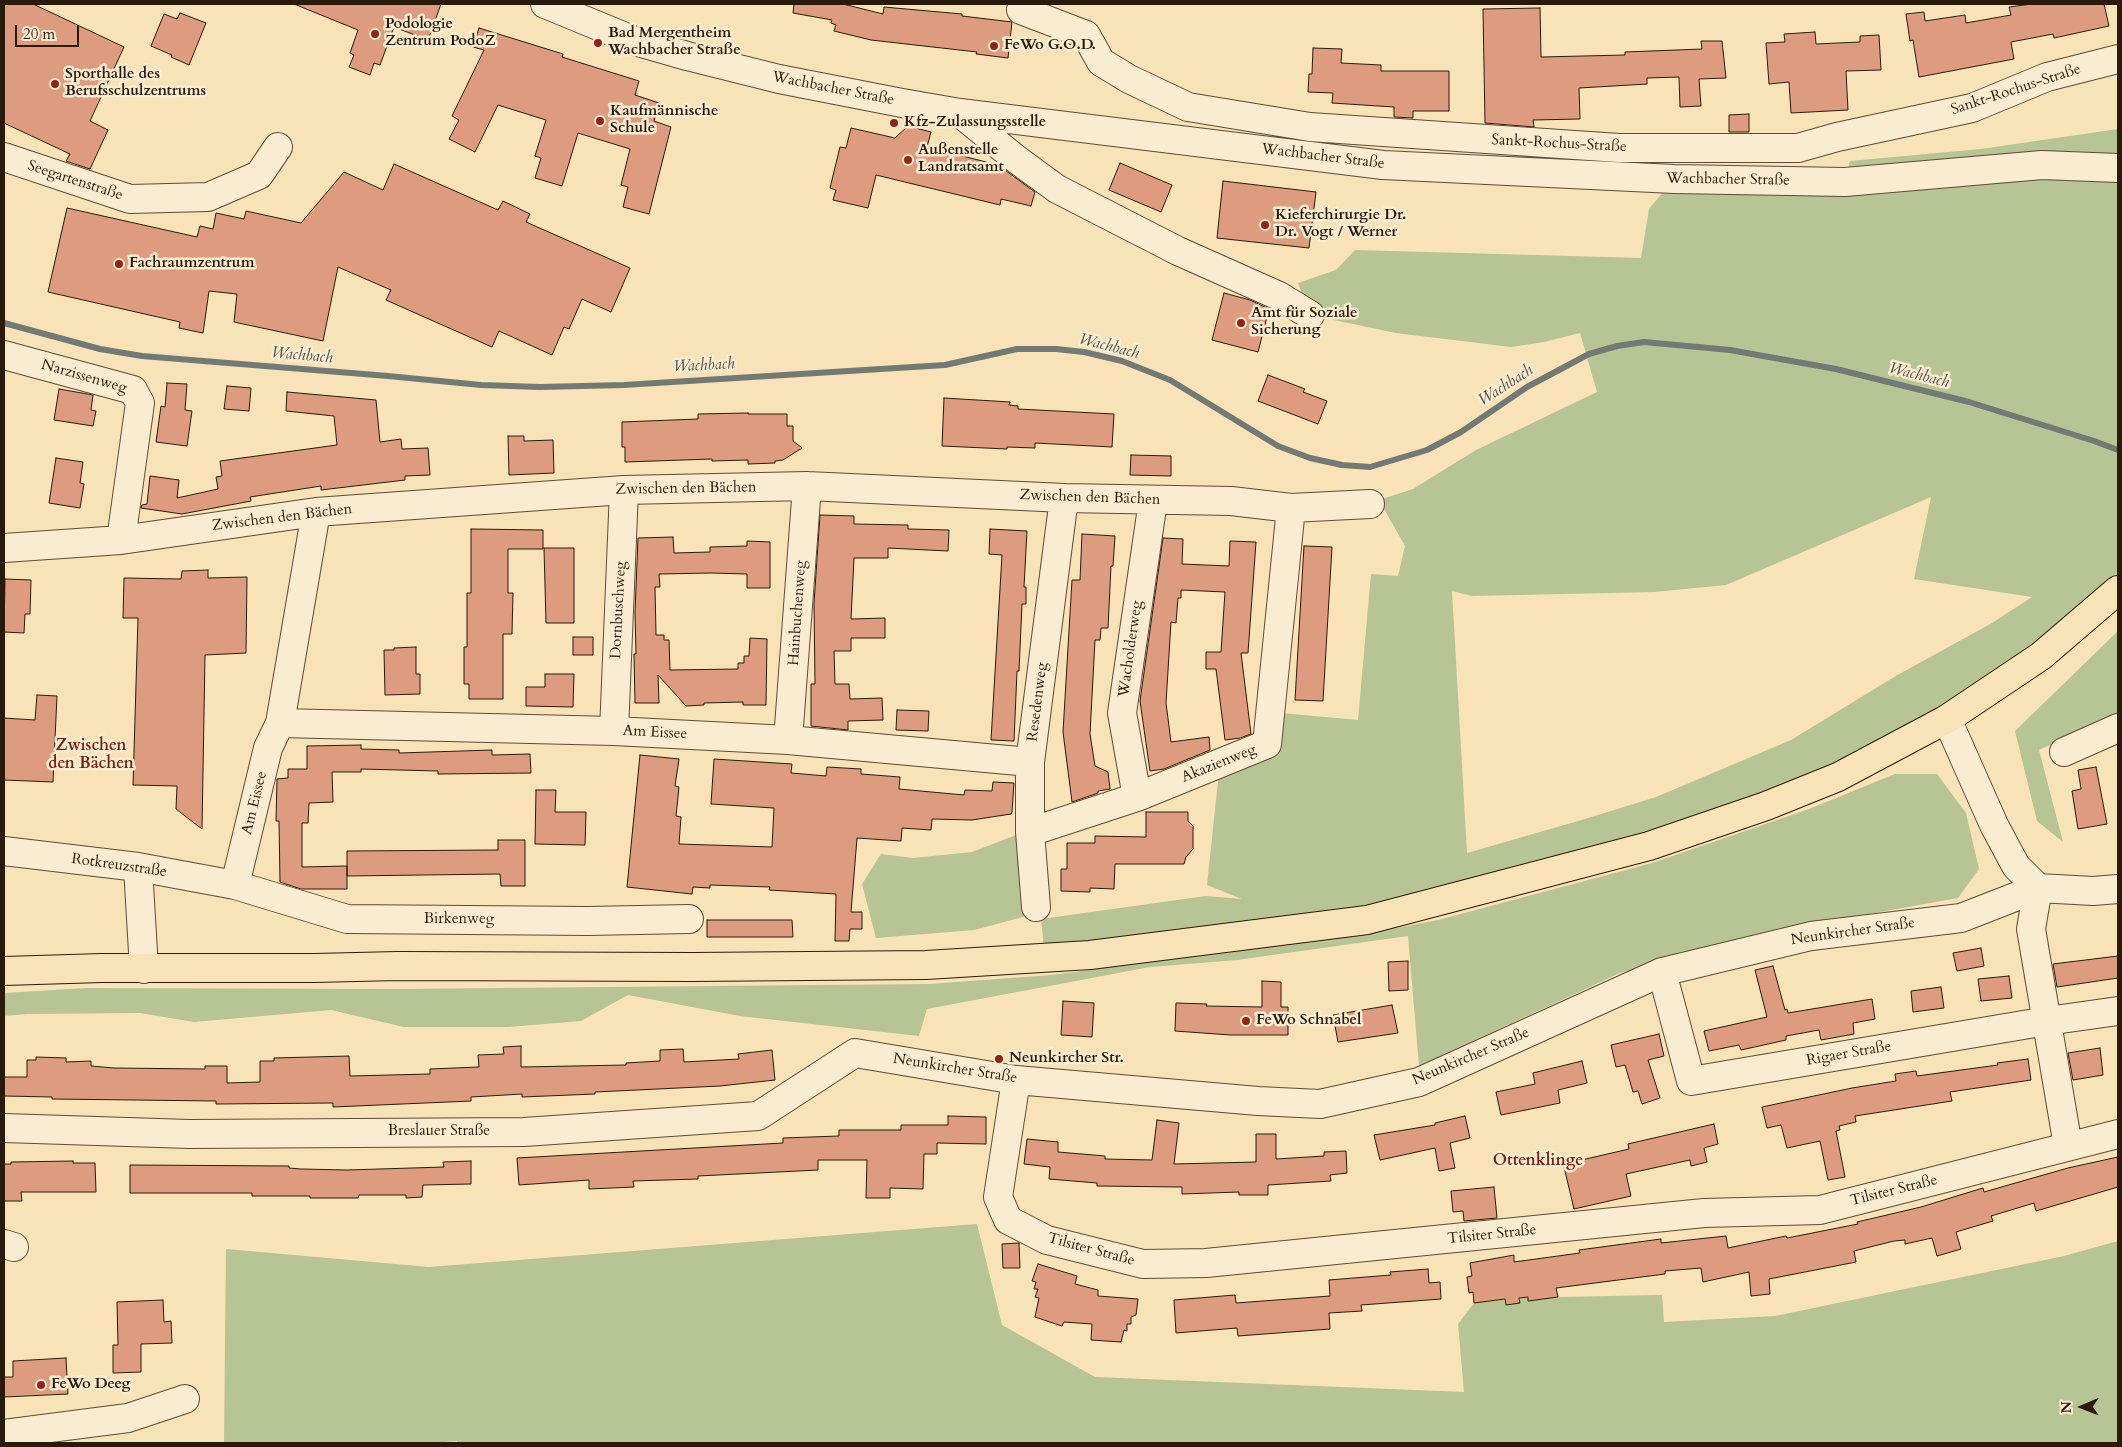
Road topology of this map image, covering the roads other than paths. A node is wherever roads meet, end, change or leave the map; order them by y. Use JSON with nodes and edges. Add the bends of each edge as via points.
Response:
{"nodes":[{"id":1,"x":545,"y":4,"type":"edge"},
{"id":2,"x":1021,"y":10,"type":"dead end"},
{"id":3,"x":2118,"y":59,"type":"edge"},
{"id":4,"x":960,"y":113,"type":"junction"},
{"id":5,"x":278,"y":147,"type":"dead end"},
{"id":6,"x":4,"y":157,"type":"edge"},
{"id":7,"x":2118,"y":168,"type":"edge"},
{"id":8,"x":1310,"y":315,"type":"dead end"},
{"id":9,"x":4,"y":355,"type":"edge"},
{"id":10,"x":807,"y":486,"type":"junction"},
{"id":11,"x":624,"y":490,"type":"junction"},
{"id":12,"x":1064,"y":498,"type":"junction"},
{"id":13,"x":1153,"y":501,"type":"junction"},
{"id":14,"x":1370,"y":504,"type":"dead end"},
{"id":15,"x":1291,"y":508,"type":"junction"},
{"id":16,"x":316,"y":512,"type":"junction"},
{"id":17,"x":121,"y":540,"type":"junction"},
{"id":18,"x":4,"y":548,"type":"edge"},
{"id":19,"x":2118,"y":590,"type":"edge"},
{"id":20,"x":1947,"y":719,"type":"junction"},
{"id":21,"x":280,"y":723,"type":"junction"},
{"id":22,"x":2118,"y":728,"type":"edge"},
{"id":23,"x":614,"y":731,"type":"junction"},
{"id":24,"x":788,"y":740,"type":"junction"},
{"id":25,"x":2064,"y":752,"type":"dead end"},
{"id":26,"x":1030,"y":762,"type":"junction"},
{"id":27,"x":1137,"y":798,"type":"junction"},
{"id":28,"x":1030,"y":832,"type":"junction"},
{"id":29,"x":4,"y":851,"type":"edge"},
{"id":30,"x":138,"y":867,"type":"junction"},
{"id":31,"x":234,"y":885,"type":"junction"},
{"id":32,"x":2038,"y":888,"type":"junction"},
{"id":33,"x":2118,"y":889,"type":"edge"},
{"id":34,"x":1036,"y":907,"type":"dead end"},
{"id":35,"x":689,"y":919,"type":"dead end"},
{"id":36,"x":144,"y":968,"type":"junction"},
{"id":37,"x":4,"y":971,"type":"edge"},
{"id":38,"x":1662,"y":972,"type":"junction"},
{"id":39,"x":2118,"y":1011,"type":"edge"},
{"id":40,"x":2047,"y":1021,"type":"junction"},
{"id":41,"x":855,"y":1053,"type":"joint"},
{"id":42,"x":1016,"y":1080,"type":"junction"},
{"id":43,"x":4,"y":1128,"type":"edge"},
{"id":44,"x":2118,"y":1134,"type":"edge"},
{"id":45,"x":2068,"y":1146,"type":"junction"},
{"id":46,"x":185,"y":1399,"type":"dead end"},
{"id":47,"x":4,"y":1434,"type":"edge"}],
"edges":[{"from":1,"to":4,"type":"street","name":"Wachbacher Straße","via":[[635,41],[687,56],[779,79]]},
{"from":2,"to":3,"type":"street","name":"Sankt-Rochus-Straße","via":[[1086,35],[1101,62],[1188,107],[1310,126],[1619,148],[1798,148],[1972,108],[2047,77]]},
{"from":4,"to":7,"type":"street","name":"Wachbacher Straße","via":[[1383,164],[1655,178],[1845,182],[2042,165]]},
{"from":4,"to":8,"type":"street","via":[[1058,189],[1178,251],[1279,296]]},
{"from":5,"to":6,"type":"street","name":"Seegartenstraße","via":[[259,175],[208,197],[130,199]]},
{"from":9,"to":17,"type":"street","name":"Narzissenweg","via":[[133,390],[140,403]]},
{"from":10,"to":11,"type":"street","name":"Zwischen den Bächen"},
{"from":10,"to":12,"type":"street","name":"Zwischen den Bächen"},
{"from":10,"to":24,"type":"street","name":"Hainbuchenweg"},
{"from":11,"to":16,"type":"street","name":"Zwischen den Bächen"},
{"from":11,"to":23,"type":"street","name":"Dornbuschweg"},
{"from":12,"to":13,"type":"street","name":"Zwischen den Bächen"},
{"from":12,"to":26,"type":"street","name":"Resedenweg"},
{"from":13,"to":15,"type":"street","name":"Zwischen den Bächen","via":[[1231,501]]},
{"from":13,"to":27,"type":"street","name":"Wacholderweg","via":[[1122,713]]},
{"from":14,"to":15,"type":"street","name":"Zwischen den Bächen"},
{"from":15,"to":27,"type":"street","name":"Akazienweg","via":[[1267,744]]},
{"from":16,"to":17,"type":"street","name":"Zwischen den Bächen"},
{"from":16,"to":21,"type":"street","name":"Am Eissee"},
{"from":17,"to":18,"type":"street","name":"Zwischen den Bächen"},
{"from":19,"to":20,"type":"main road","via":[[2041,656]]},
{"from":20,"to":32,"type":"street","via":[[2016,866]]},
{"from":20,"to":36,"type":"main road","via":[[1838,777],[1757,810],[1649,846],[1367,920],[1090,955],[926,965]]},
{"from":21,"to":23,"type":"street","name":"Am Eissee"},
{"from":21,"to":31,"type":"street","name":"Am Eissee","via":[[268,748]]},
{"from":22,"to":25,"type":"street"},
{"from":23,"to":24,"type":"street","name":"Am Eissee"},
{"from":24,"to":26,"type":"street","name":"Am Eissee"},
{"from":26,"to":28,"type":"street","name":"Resedenweg"},
{"from":27,"to":28,"type":"street","name":"Akazienweg"},
{"from":28,"to":34,"type":"street","name":"Resedenweg"},
{"from":29,"to":30,"type":"street","name":"Rotkreuzstraße"},
{"from":30,"to":31,"type":"street","name":"Rotkreuzstraße"},
{"from":30,"to":36,"type":"street"},
{"from":31,"to":35,"type":"street","name":"Birkenweg","via":[[347,919]]},
{"from":32,"to":33,"type":"street","name":"Neunkircher Straße"},
{"from":32,"to":38,"type":"street","name":"Neunkircher Straße","via":[[1961,918],[1810,936]]},
{"from":32,"to":40,"type":"street","via":[[2031,929]]},
{"from":36,"to":37,"type":"main road"},
{"from":38,"to":40,"type":"street","name":"Rigaer Straße","via":[[1691,1081]]},
{"from":38,"to":42,"type":"street","name":"Neunkircher Straße","via":[[1419,1082],[1320,1104]]},
{"from":39,"to":40,"type":"street","name":"Rigaer Straße"},
{"from":40,"to":45,"type":"street"},
{"from":41,"to":42,"type":"street","name":"Neunkircher Straße"},
{"from":41,"to":43,"type":"street","name":"Breslauer Straße","via":[[758,1116],[524,1132],[189,1134]]},
{"from":42,"to":45,"type":"street","name":"Tilsiter Straße","via":[[998,1197],[1008,1220],[1047,1240],[1143,1264],[1235,1261],[1704,1213],[1820,1210]]},
{"from":44,"to":45,"type":"street","name":"Tilsiter Straße"},
{"from":46,"to":47,"type":"street","via":[[128,1418]]}]}
